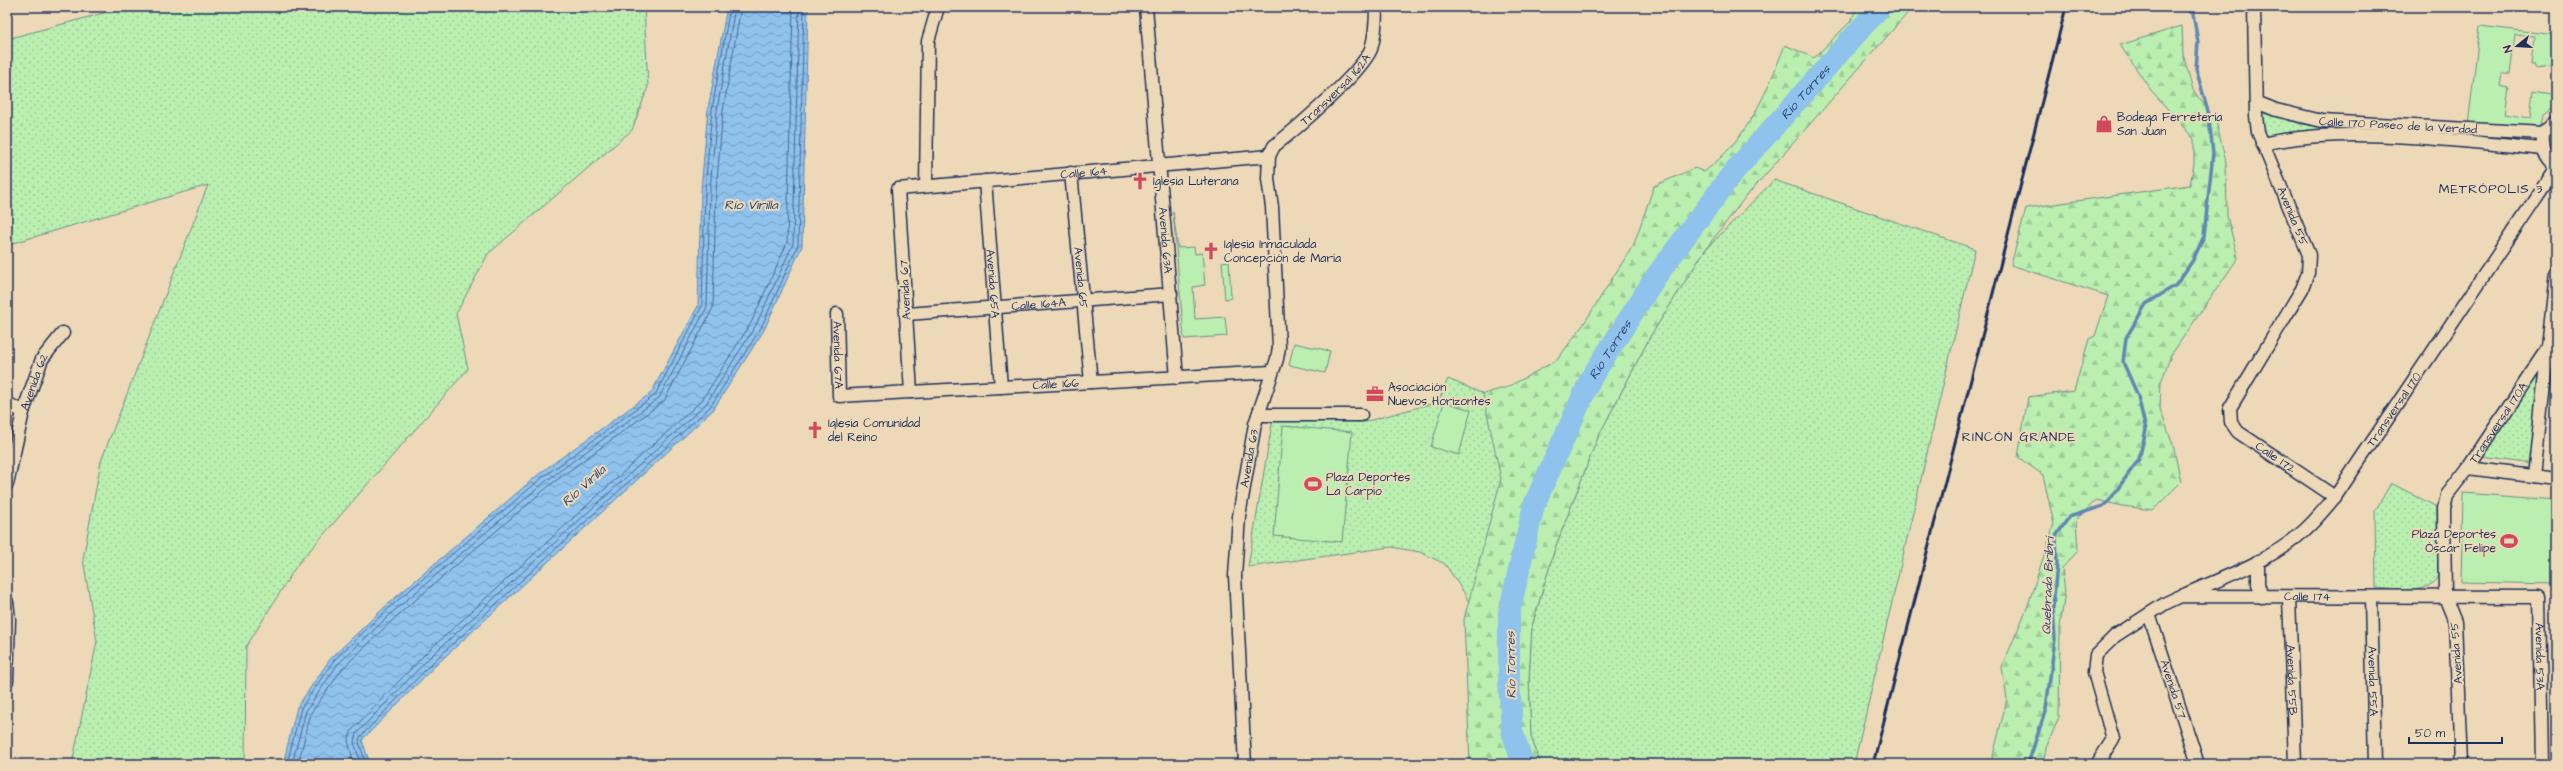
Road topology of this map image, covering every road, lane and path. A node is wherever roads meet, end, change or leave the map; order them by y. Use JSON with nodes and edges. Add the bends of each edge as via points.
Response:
{"nodes":[{"id":1,"x":938,"y":7,"type":"edge"},
{"id":2,"x":1146,"y":7,"type":"edge"},
{"id":3,"x":2254,"y":7,"type":"edge"},
{"id":4,"x":1376,"y":8,"type":"edge"},
{"id":5,"x":2256,"y":102,"type":"junction"},
{"id":6,"x":2556,"y":121,"type":"edge"},
{"id":7,"x":2543,"y":134,"type":"junction"},
{"id":8,"x":2262,"y":144,"type":"junction"},
{"id":9,"x":2543,"y":149,"type":"junction"},
{"id":10,"x":1269,"y":156,"type":"junction"},
{"id":11,"x":1161,"y":165,"type":"junction"},
{"id":12,"x":2556,"y":168,"type":"edge"},
{"id":13,"x":1072,"y":173,"type":"junction"},
{"id":14,"x":985,"y":181,"type":"junction"},
{"id":15,"x":926,"y":186,"type":"junction"},
{"id":16,"x":898,"y":189,"type":"joint"},
{"id":17,"x":2556,"y":274,"type":"edge"},
{"id":18,"x":1171,"y":294,"type":"junction"},
{"id":19,"x":1085,"y":300,"type":"junction"},
{"id":20,"x":996,"y":307,"type":"junction"},
{"id":21,"x":837,"y":314,"type":"dead end"},
{"id":22,"x":907,"y":314,"type":"junction"},
{"id":23,"x":63,"y":333,"type":"dead end"},
{"id":24,"x":2548,"y":348,"type":"junction"},
{"id":25,"x":1272,"y":372,"type":"junction"},
{"id":26,"x":1177,"y":378,"type":"junction"},
{"id":27,"x":1091,"y":382,"type":"junction"},
{"id":28,"x":1001,"y":387,"type":"junction"},
{"id":29,"x":911,"y":392,"type":"junction"},
{"id":30,"x":839,"y":396,"type":"joint"},
{"id":31,"x":7,"y":403,"type":"edge"},
{"id":32,"x":2230,"y":408,"type":"joint"},
{"id":33,"x":23,"y":412,"type":"junction"},
{"id":34,"x":1258,"y":415,"type":"junction"},
{"id":35,"x":1362,"y":415,"type":"dead end"},
{"id":36,"x":2468,"y":468,"type":"junction"},
{"id":37,"x":2534,"y":476,"type":"junction"},
{"id":38,"x":2556,"y":479,"type":"edge"},
{"id":39,"x":7,"y":484,"type":"edge"},
{"id":40,"x":2447,"y":495,"type":"joint"},
{"id":41,"x":2335,"y":497,"type":"junction"},
{"id":42,"x":2258,"y":561,"type":"junction"},
{"id":43,"x":2181,"y":596,"type":"junction"},
{"id":44,"x":2290,"y":597,"type":"junction"},
{"id":45,"x":2445,"y":597,"type":"junction"},
{"id":46,"x":2538,"y":597,"type":"joint"},
{"id":47,"x":2262,"y":598,"type":"junction"},
{"id":48,"x":2370,"y":598,"type":"junction"},
{"id":49,"x":7,"y":602,"type":"edge"},
{"id":50,"x":2150,"y":614,"type":"junction"},
{"id":51,"x":7,"y":681,"type":"edge"},
{"id":52,"x":1245,"y":764,"type":"edge"},
{"id":53,"x":2098,"y":764,"type":"edge"},
{"id":54,"x":2198,"y":764,"type":"edge"},
{"id":55,"x":2295,"y":764,"type":"edge"},
{"id":56,"x":2375,"y":764,"type":"edge"},
{"id":57,"x":2461,"y":764,"type":"edge"},
{"id":58,"x":2542,"y":764,"type":"edge"}],
"edges":[{"from":1,"to":15,"type":"street","via":[[928,41]]},
{"from":2,"to":11,"type":"street","name":"Avenida 63A"},
{"from":3,"to":5,"type":"street","name":"Avenida 55"},
{"from":4,"to":10,"type":"street","name":"Transversal 162A","via":[[1375,32],[1370,50],[1358,68],[1274,146]]},
{"from":5,"to":7,"type":"street","name":"Calle 170 Paseo de la Verdad","via":[[2276,110],[2322,121]]},
{"from":5,"to":8,"type":"street","name":"Avenida 55","via":[[2258,132]]},
{"from":6,"to":7,"type":"street"},
{"from":7,"to":9,"type":"street"},
{"from":8,"to":9,"type":"street","name":"Calle 170 Paseo de la Verdad","via":[[2288,138],[2342,136],[2407,138]]},
{"from":8,"to":32,"type":"street","name":"Avenida 55","via":[[2307,249],[2308,273],[2302,289]]},
{"from":9,"to":12,"type":"street","via":[[2547,160]]},
{"from":10,"to":11,"type":"street","name":"Calle 164"},
{"from":10,"to":25,"type":"street","name":"Avenida 63","via":[[1268,179],[1272,207],[1279,347],[1278,359]]},
{"from":11,"to":13,"type":"street","name":"Calle 164"},
{"from":11,"to":18,"type":"street","name":"Avenida 63A"},
{"from":12,"to":41,"type":"street","name":"Transversal 170"},
{"from":13,"to":14,"type":"street","name":"Calle 164"},
{"from":13,"to":19,"type":"street","name":"Avenida 65"},
{"from":14,"to":15,"type":"street","name":"Calle 164"},
{"from":14,"to":20,"type":"street","name":"Avenida 65A"},
{"from":15,"to":16,"type":"street","name":"Calle 164"},
{"from":16,"to":22,"type":"street","name":"Avenida 67"},
{"from":17,"to":24,"type":"street"},
{"from":18,"to":19,"type":"street","name":"Calle 164A"},
{"from":18,"to":26,"type":"street","name":"Avenida 63A"},
{"from":19,"to":20,"type":"street","name":"Calle 164A"},
{"from":19,"to":27,"type":"street","name":"Avenida 65"},
{"from":20,"to":22,"type":"street","name":"Calle 164A"},
{"from":20,"to":28,"type":"street","name":"Avenida 65A"},
{"from":21,"to":30,"type":"street","name":"Avenida 67A"},
{"from":22,"to":29,"type":"street","name":"Avenida 67"},
{"from":23,"to":33,"type":"street","name":"Avenida 62","via":[[42,359]]},
{"from":24,"to":36,"type":"street","name":"Transversal 170A"},
{"from":24,"to":37,"type":"street"},
{"from":25,"to":26,"type":"street","name":"Calle 166"},
{"from":25,"to":34,"type":"street","name":"Avenida 63"},
{"from":26,"to":27,"type":"street","name":"Calle 166"},
{"from":27,"to":28,"type":"street","name":"Calle 166"},
{"from":28,"to":29,"type":"street","name":"Calle 166"},
{"from":29,"to":30,"type":"street","name":"Calle 166"},
{"from":31,"to":33,"type":"street"},
{"from":32,"to":41,"type":"street","name":"Calle 172","via":[[2231,422],[2238,432]]},
{"from":33,"to":39,"type":"street","name":"Avenida 62"},
{"from":34,"to":35,"type":"street"},
{"from":34,"to":52,"type":"street","name":"Avenida 63","via":[[1239,516],[1235,576]]},
{"from":36,"to":37,"type":"street"},
{"from":36,"to":40,"type":"street","name":"Transversal 170A"},
{"from":37,"to":38,"type":"street"},
{"from":40,"to":45,"type":"street","name":"Avenida 55","via":[[2444,509]]},
{"from":41,"to":42,"type":"street","name":"Transversal 170","via":[[2310,526],[2280,549]]},
{"from":42,"to":43,"type":"street","name":"Transversal 170"},
{"from":42,"to":47,"type":"street","via":[[2258,584]]},
{"from":43,"to":47,"type":"street","name":"Calle 174"},
{"from":43,"to":50,"type":"street"},
{"from":44,"to":47,"type":"street","name":"Calle 174"},
{"from":44,"to":48,"type":"street","name":"Calle 174"},
{"from":44,"to":55,"type":"street","name":"Avenida 55B"},
{"from":45,"to":46,"type":"street","name":"Calle 174"},
{"from":45,"to":48,"type":"street","name":"Calle 174"},
{"from":45,"to":57,"type":"street","name":"Avenida 55","via":[[2455,622]]},
{"from":46,"to":58,"type":"street","name":"Avenida 53A"},
{"from":48,"to":56,"type":"street","name":"Avenida 55A"},
{"from":49,"to":51,"type":"street"},
{"from":50,"to":53,"type":"street","via":[[2115,636],[2096,655],[2094,672],[2113,739]]},
{"from":50,"to":54,"type":"street","name":"Avenida 57"}]}
